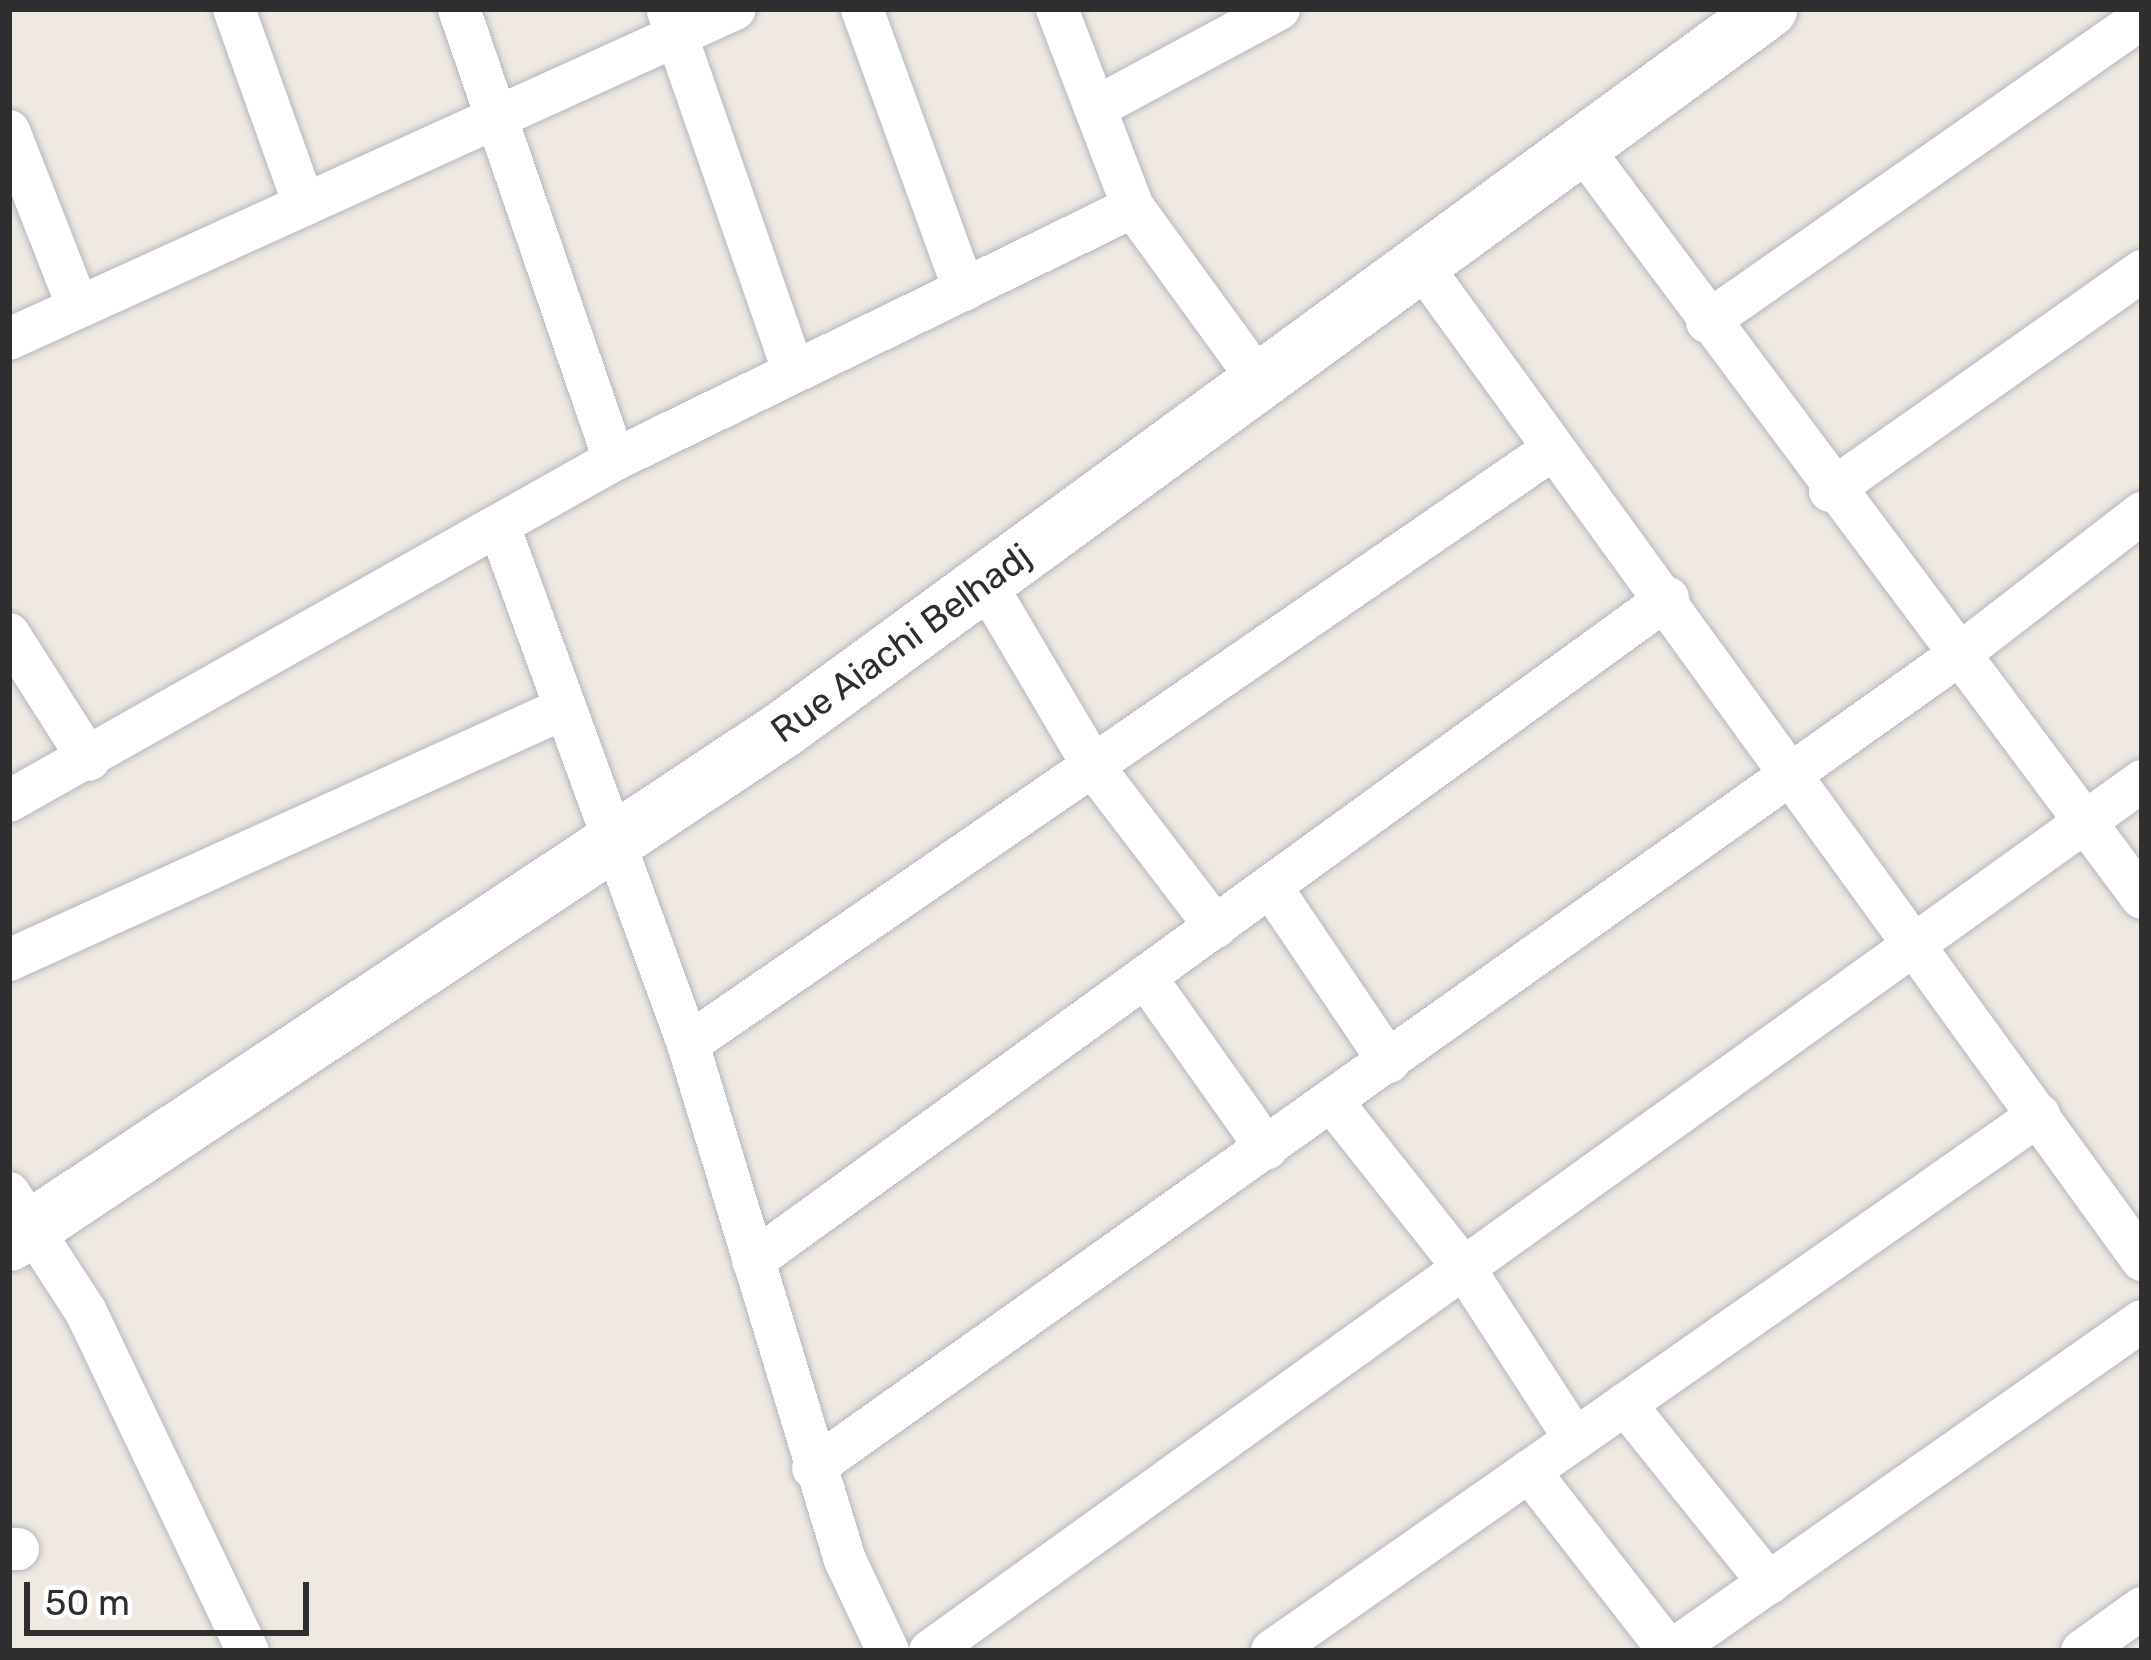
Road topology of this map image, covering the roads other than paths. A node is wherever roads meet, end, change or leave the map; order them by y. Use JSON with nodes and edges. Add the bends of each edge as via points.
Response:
{"nodes":[{"id":1,"x":234,"y":9,"type":"edge"},
{"id":2,"x":459,"y":9,"type":"edge"},
{"id":3,"x":735,"y":9,"type":"edge"},
{"id":4,"x":862,"y":9,"type":"edge"},
{"id":5,"x":1058,"y":9,"type":"edge"},
{"id":6,"x":1279,"y":9,"type":"edge"},
{"id":7,"x":1768,"y":9,"type":"edge"},
{"id":8,"x":2142,"y":18,"type":"edge"},
{"id":9,"x":672,"y":22,"type":"edge"},
{"id":10,"x":1095,"y":108,"type":"junction"},
{"id":11,"x":497,"y":117,"type":"junction"},
{"id":12,"x":9,"y":130,"type":"edge"},
{"id":13,"x":1581,"y":147,"type":"junction"},
{"id":14,"x":304,"y":205,"type":"junction"},
{"id":15,"x":1133,"y":207,"type":"junction"},
{"id":16,"x":1421,"y":265,"type":"junction"},
{"id":17,"x":2142,"y":271,"type":"edge"},
{"id":18,"x":964,"y":290,"type":"junction"},
{"id":19,"x":78,"y":307,"type":"junction"},
{"id":20,"x":1707,"y":322,"type":"junction"},
{"id":21,"x":9,"y":339,"type":"edge"},
{"id":22,"x":794,"y":372,"type":"junction"},
{"id":23,"x":1261,"y":382,"type":"junction"},
{"id":24,"x":1552,"y":449,"type":"junction"},
{"id":25,"x":614,"y":460,"type":"junction"},
{"id":26,"x":1830,"y":491,"type":"junction"},
{"id":27,"x":2142,"y":512,"type":"edge"},
{"id":28,"x":499,"y":526,"type":"junction"},
{"id":29,"x":985,"y":583,"type":"junction"},
{"id":30,"x":1668,"y":598,"type":"junction"},
{"id":31,"x":9,"y":634,"type":"edge"},
{"id":32,"x":1953,"y":659,"type":"junction"},
{"id":33,"x":565,"y":708,"type":"junction"},
{"id":34,"x":89,"y":760,"type":"junction"},
{"id":35,"x":1095,"y":769,"type":"junction"},
{"id":36,"x":1795,"y":772,"type":"junction"},
{"id":37,"x":2142,"y":781,"type":"edge"},
{"id":38,"x":9,"y":801,"type":"edge"},
{"id":39,"x":2089,"y":819,"type":"junction"},
{"id":40,"x":610,"y":842,"type":"junction"},
{"id":41,"x":1271,"y":887,"type":"junction"},
{"id":42,"x":2142,"y":898,"type":"edge"},
{"id":43,"x":1216,"y":927,"type":"junction"},
{"id":44,"x":1917,"y":943,"type":"junction"},
{"id":45,"x":9,"y":960,"type":"edge"},
{"id":46,"x":1146,"y":978,"type":"junction"},
{"id":47,"x":688,"y":1044,"type":"junction"},
{"id":48,"x":1389,"y":1062,"type":"junction"},
{"id":49,"x":1333,"y":1102,"type":"junction"},
{"id":50,"x":2039,"y":1114,"type":"junction"},
{"id":51,"x":1267,"y":1149,"type":"junction"},
{"id":52,"x":16,"y":1221,"type":"edge"},
{"id":53,"x":2142,"y":1260,"type":"edge"},
{"id":54,"x":754,"y":1261,"type":"junction"},
{"id":55,"x":1464,"y":1268,"type":"junction"},
{"id":56,"x":2142,"y":1322,"type":"edge"},
{"id":57,"x":1625,"y":1404,"type":"junction"},
{"id":58,"x":1575,"y":1439,"type":"junction"},
{"id":59,"x":813,"y":1468,"type":"junction"},
{"id":60,"x":1529,"y":1471,"type":"junction"},
{"id":61,"x":1769,"y":1583,"type":"junction"},
{"id":62,"x":2142,"y":1608,"type":"edge"},
{"id":63,"x":248,"y":1651,"type":"edge"},
{"id":64,"x":888,"y":1651,"type":"edge"},
{"id":65,"x":930,"y":1651,"type":"edge"},
{"id":66,"x":1272,"y":1651,"type":"edge"},
{"id":67,"x":1670,"y":1651,"type":"edge"},
{"id":68,"x":2081,"y":1651,"type":"edge"}],
"edges":[{"from":1,"to":14,"type":"street"},
{"from":2,"to":11,"type":"street"},
{"from":3,"to":9,"type":"street"},
{"from":4,"to":18,"type":"street"},
{"from":5,"to":10,"type":"street"},
{"from":6,"to":10,"type":"street"},
{"from":7,"to":13,"type":"street","name":"Rue Aiachi Belhadj"},
{"from":8,"to":20,"type":"street"},
{"from":9,"to":11,"type":"street"},
{"from":9,"to":22,"type":"street"},
{"from":10,"to":15,"type":"street"},
{"from":11,"to":14,"type":"street"},
{"from":11,"to":25,"type":"street"},
{"from":12,"to":19,"type":"street"},
{"from":13,"to":16,"type":"street","name":"Rue Aiachi Belhadj"},
{"from":13,"to":20,"type":"street"},
{"from":14,"to":19,"type":"street"},
{"from":15,"to":18,"type":"street"},
{"from":15,"to":23,"type":"street"},
{"from":16,"to":23,"type":"street","name":"Rue Aiachi Belhadj"},
{"from":16,"to":24,"type":"street"},
{"from":17,"to":26,"type":"street"},
{"from":18,"to":22,"type":"street"},
{"from":19,"to":21,"type":"street"},
{"from":20,"to":26,"type":"street"},
{"from":22,"to":25,"type":"street"},
{"from":23,"to":29,"type":"street","name":"Rue Aiachi Belhadj"},
{"from":24,"to":30,"type":"street"},
{"from":24,"to":35,"type":"street"},
{"from":25,"to":28,"type":"street"},
{"from":26,"to":32,"type":"street"},
{"from":27,"to":32,"type":"street"},
{"from":28,"to":33,"type":"street"},
{"from":28,"to":34,"type":"street"},
{"from":29,"to":35,"type":"street"},
{"from":29,"to":40,"type":"street","name":"Rue Aiachi Belhadj"},
{"from":30,"to":36,"type":"street"},
{"from":30,"to":41,"type":"street"},
{"from":31,"to":34,"type":"street"},
{"from":32,"to":36,"type":"street"},
{"from":32,"to":39,"type":"street"},
{"from":33,"to":40,"type":"street"},
{"from":33,"to":45,"type":"street"},
{"from":34,"to":38,"type":"street"},
{"from":35,"to":43,"type":"street"},
{"from":35,"to":47,"type":"street"},
{"from":36,"to":44,"type":"street"},
{"from":36,"to":48,"type":"street"},
{"from":37,"to":39,"type":"street"},
{"from":39,"to":42,"type":"street"},
{"from":39,"to":44,"type":"street"},
{"from":40,"to":47,"type":"street"},
{"from":40,"to":52,"type":"street","name":"Rue Aiachi Belhadj"},
{"from":41,"to":43,"type":"street"},
{"from":41,"to":48,"type":"street"},
{"from":43,"to":46,"type":"street"},
{"from":44,"to":50,"type":"street"},
{"from":44,"to":55,"type":"street"},
{"from":46,"to":51,"type":"street"},
{"from":46,"to":54,"type":"street"},
{"from":47,"to":54,"type":"street"},
{"from":48,"to":49,"type":"street"},
{"from":49,"to":51,"type":"street"},
{"from":49,"to":55,"type":"street"},
{"from":50,"to":53,"type":"street"},
{"from":50,"to":57,"type":"street"},
{"from":51,"to":59,"type":"street"},
{"from":52,"to":63,"type":"street","via":[[86,1312]]},
{"from":54,"to":59,"type":"street"},
{"from":55,"to":58,"type":"street"},
{"from":55,"to":65,"type":"street"},
{"from":56,"to":61,"type":"street"},
{"from":57,"to":58,"type":"street"},
{"from":57,"to":61,"type":"street"},
{"from":58,"to":60,"type":"street"},
{"from":59,"to":64,"type":"street"},
{"from":60,"to":66,"type":"street"},
{"from":60,"to":67,"type":"street"},
{"from":61,"to":67,"type":"street"},
{"from":62,"to":68,"type":"street"}]}
